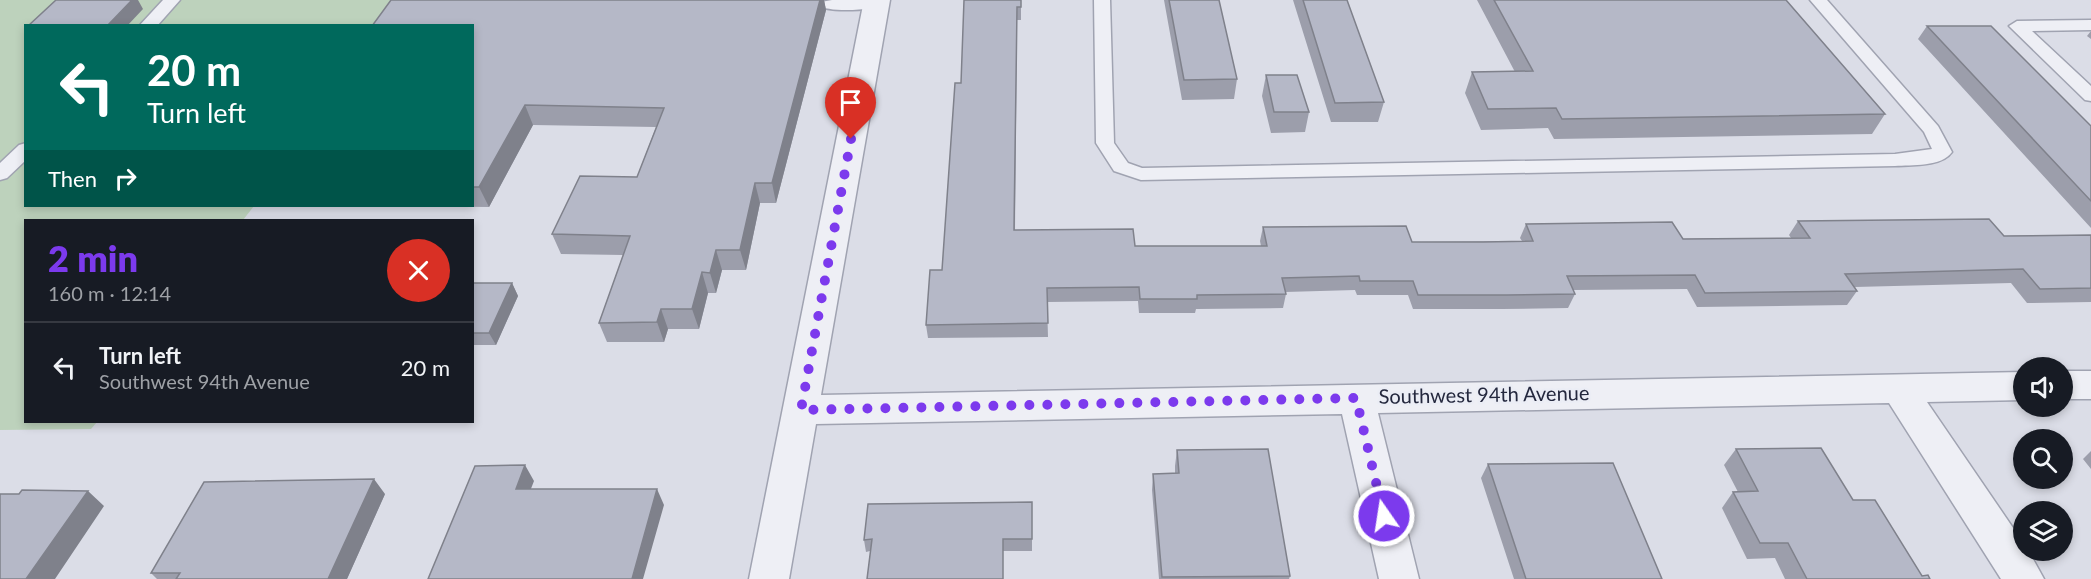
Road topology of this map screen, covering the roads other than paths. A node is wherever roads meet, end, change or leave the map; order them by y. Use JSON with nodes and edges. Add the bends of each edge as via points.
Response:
{"nodes":[{"id":1,"x":172,"y":0,"type":"edge"},
{"id":2,"x":1102,"y":0,"type":"edge"},
{"id":3,"x":1818,"y":0,"type":"edge"},
{"id":4,"x":877,"y":2,"type":"edge"},
{"id":5,"x":827,"y":5,"type":"dead end"},
{"id":6,"x":149,"y":24,"type":"edge"},
{"id":7,"x":2091,"y":25,"type":"edge"},
{"id":8,"x":2091,"y":96,"type":"edge"},
{"id":9,"x":24,"y":151,"type":"edge"},
{"id":10,"x":0,"y":174,"type":"edge"},
{"id":11,"x":2073,"y":385,"type":"edge"},
{"id":12,"x":2091,"y":385,"type":"edge"},
{"id":13,"x":2013,"y":386,"type":"edge"},
{"id":14,"x":1899,"y":389,"type":"junction"},
{"id":15,"x":1356,"y":398,"type":"junction"},
{"id":16,"x":801,"y":410,"type":"junction"},
{"id":17,"x":769,"y":579,"type":"edge"},
{"id":18,"x":1399,"y":579,"type":"edge"},
{"id":19,"x":2024,"y":579,"type":"edge"}],
"edges":[{"from":1,"to":6,"type":"lane"},
{"from":2,"to":3,"type":"lane","via":[[1105,142],[1121,167],[1141,174],[1895,160],[1943,152],[1932,130]]},
{"from":4,"to":5,"type":"lane"},
{"from":4,"to":16,"type":"street"},
{"from":7,"to":8,"type":"lane","via":[[2018,26]]},
{"from":9,"to":10,"type":"lane"},
{"from":11,"to":12,"type":"street"},
{"from":13,"to":14,"type":"street","name":"Southwest 94th Avenue"},
{"from":14,"to":15,"type":"street","name":"Southwest 94th Avenue"},
{"from":14,"to":19,"type":"street"},
{"from":15,"to":16,"type":"street","name":"Southwest 94th Avenue"},
{"from":15,"to":18,"type":"street"},
{"from":16,"to":17,"type":"street"}]}
